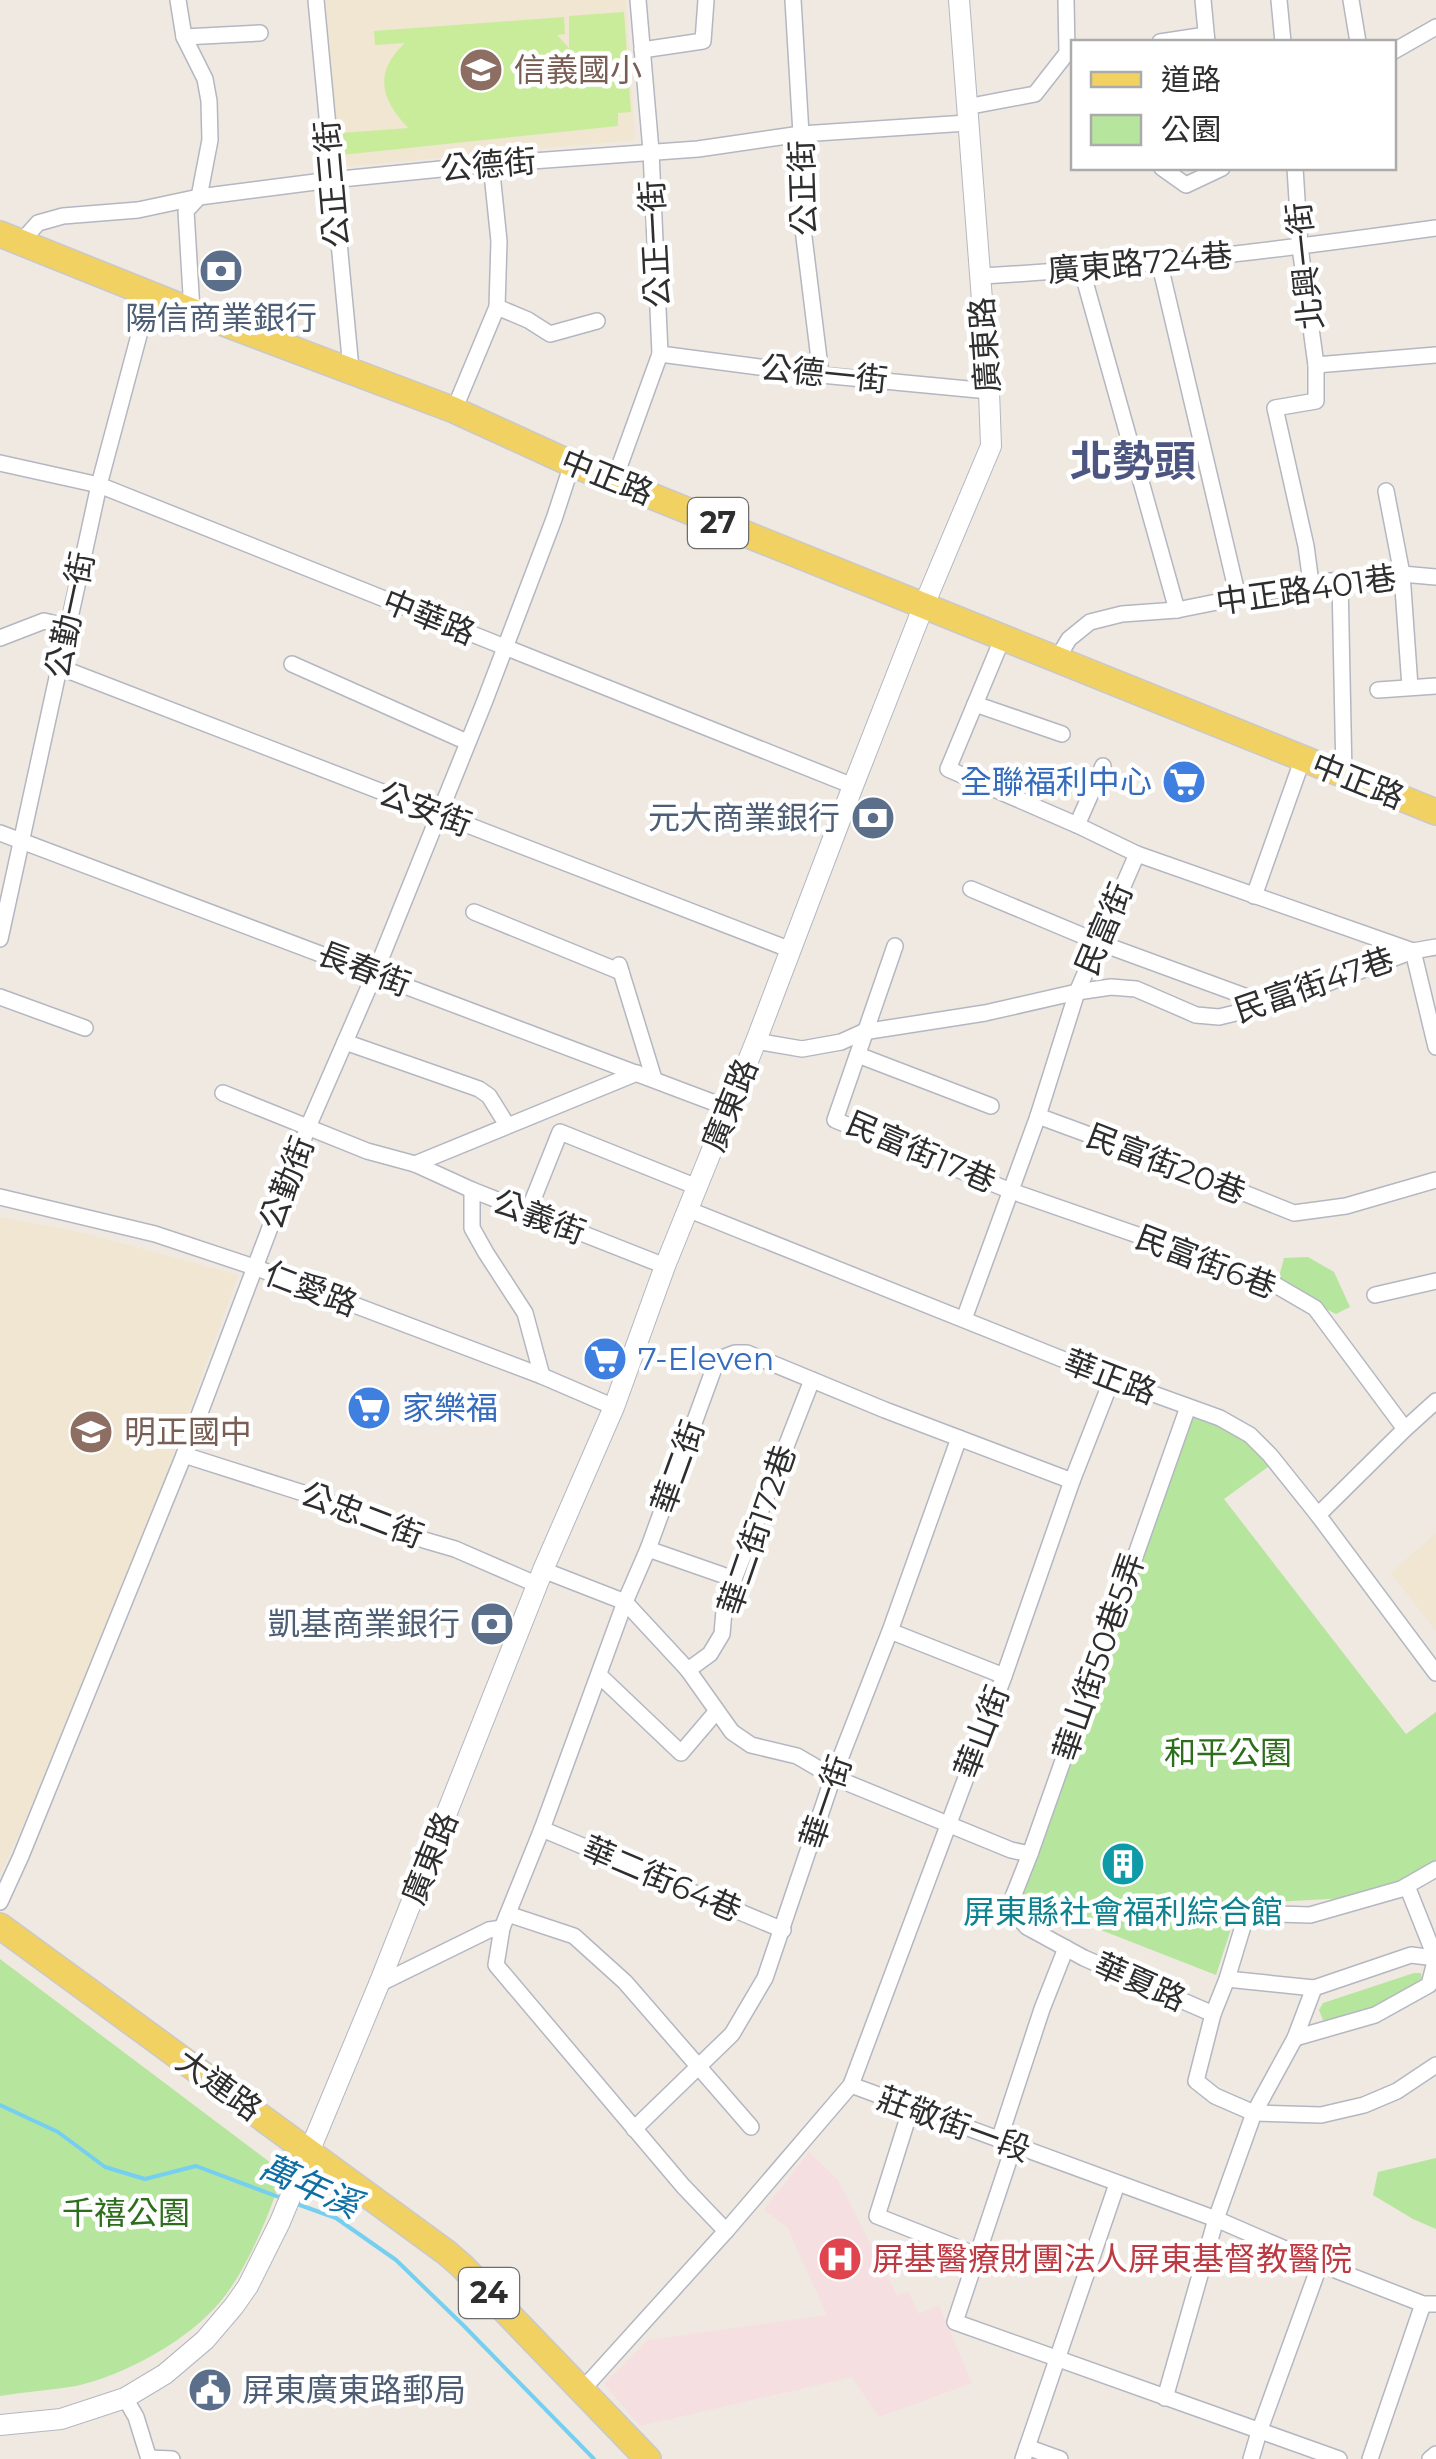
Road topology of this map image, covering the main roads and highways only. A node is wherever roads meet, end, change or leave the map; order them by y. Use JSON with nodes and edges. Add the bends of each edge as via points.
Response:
{"nodes":[{"id":1,"x":10,"y":238,"type":"edge"},
{"id":2,"x":1436,"y":812,"type":"edge"},
{"id":3,"x":0,"y":1926,"type":"edge"},
{"id":4,"x":648,"y":2459,"type":"edge"}],
"edges":[{"from":1,"to":2,"type":"main road","name":"中正路","number":"27","via":[[454,410],[572,464]]},
{"from":3,"to":4,"type":"main road","name":"大連路","number":"24","via":[[462,2266]]}]}
